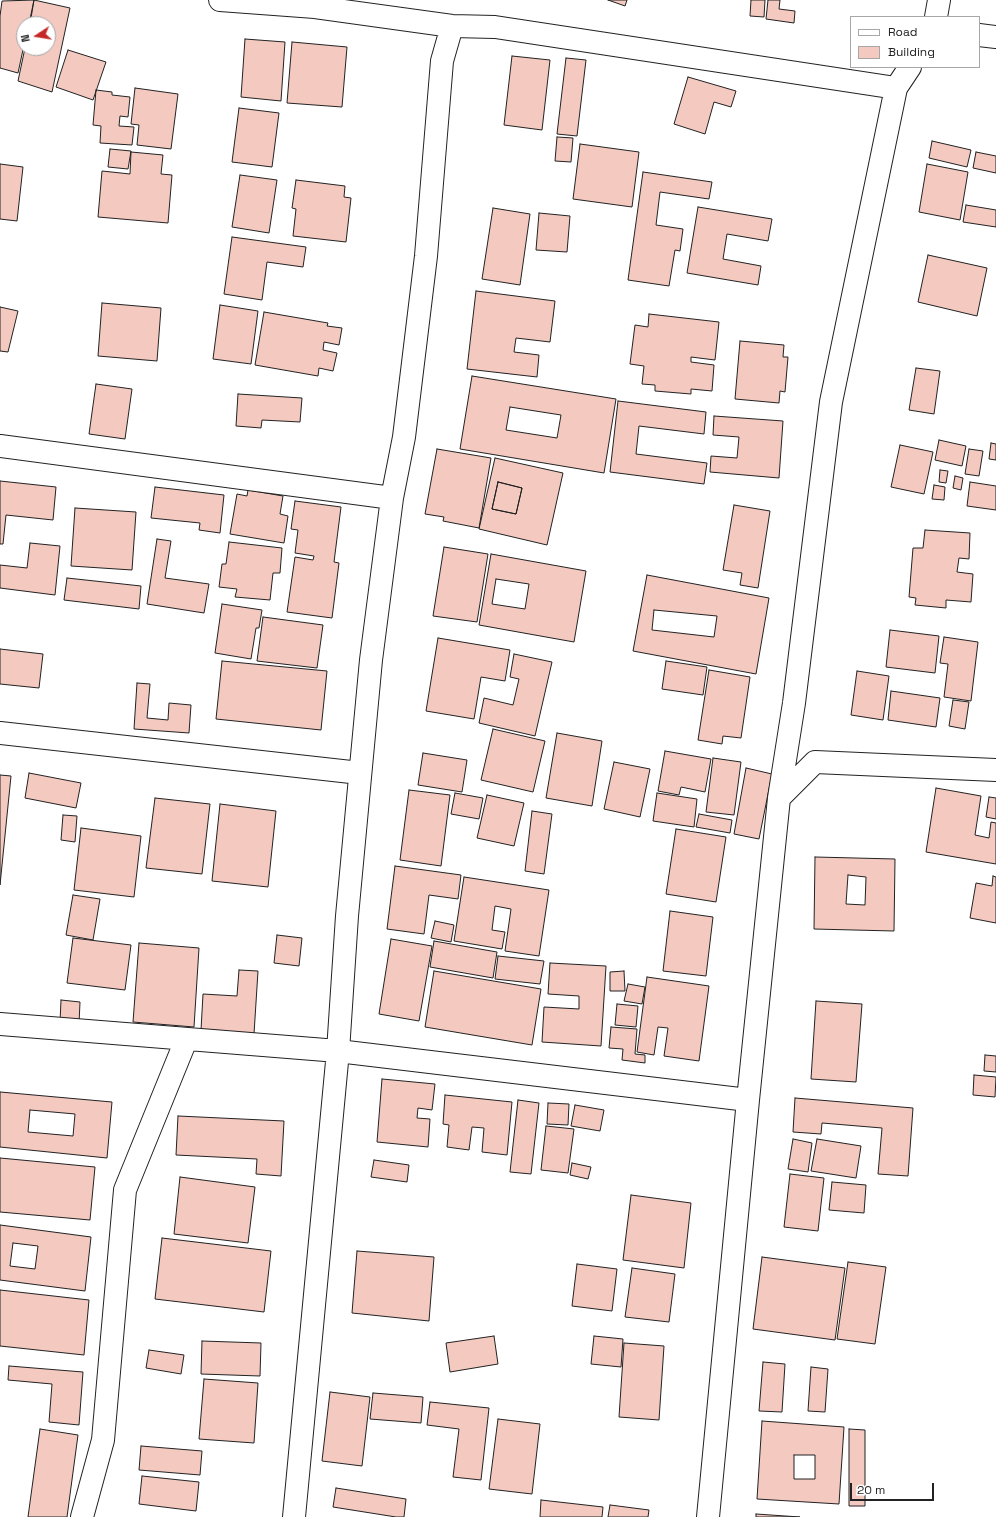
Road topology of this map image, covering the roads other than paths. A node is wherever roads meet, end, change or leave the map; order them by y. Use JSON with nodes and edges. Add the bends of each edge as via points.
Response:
{"nodes":[{"id":1,"x":220,"y":0,"type":"edge"},
{"id":2,"x":938,"y":0,"type":"edge"},
{"id":3,"x":936,"y":16,"type":"edge"},
{"id":4,"x":452,"y":26,"type":"junction"},
{"id":5,"x":980,"y":35,"type":"edge"},
{"id":6,"x":996,"y":37,"type":"edge"},
{"id":7,"x":909,"y":68,"type":"edge"},
{"id":8,"x":896,"y":88,"type":"junction"},
{"id":9,"x":0,"y":446,"type":"edge"},
{"id":10,"x":392,"y":498,"type":"junction"},
{"id":11,"x":0,"y":733,"type":"edge"},
{"id":12,"x":996,"y":770,"type":"edge"},
{"id":13,"x":360,"y":773,"type":"junction"},
{"id":14,"x":779,"y":798,"type":"junction"},
{"id":15,"x":0,"y":1024,"type":"edge"},
{"id":16,"x":186,"y":1040,"type":"junction"},
{"id":17,"x":338,"y":1051,"type":"junction"},
{"id":18,"x":748,"y":1100,"type":"junction"},
{"id":19,"x":82,"y":1517,"type":"edge"},
{"id":20,"x":294,"y":1517,"type":"edge"},
{"id":21,"x":708,"y":1517,"type":"edge"}],
"edges":[{"from":1,"to":4,"type":"street","via":[[315,7]]},
{"from":2,"to":3,"type":"street"},
{"from":4,"to":8,"type":"street","via":[[495,27]]},
{"from":4,"to":10,"type":"street","via":[[442,61],[426,256],[404,438]]},
{"from":5,"to":6,"type":"street"},
{"from":7,"to":8,"type":"street"},
{"from":8,"to":14,"type":"street","via":[[831,402],[794,703]]},
{"from":9,"to":10,"type":"street"},
{"from":10,"to":13,"type":"street","via":[[371,660]]},
{"from":11,"to":13,"type":"street"},
{"from":12,"to":14,"type":"street","via":[[815,762]]},
{"from":13,"to":17,"type":"street"},
{"from":14,"to":18,"type":"street"},
{"from":15,"to":16,"type":"street"},
{"from":16,"to":17,"type":"street"},
{"from":16,"to":19,"type":"street","via":[[125,1190],[103,1440]]},
{"from":17,"to":18,"type":"street"},
{"from":17,"to":20,"type":"street"},
{"from":18,"to":21,"type":"street"}]}
